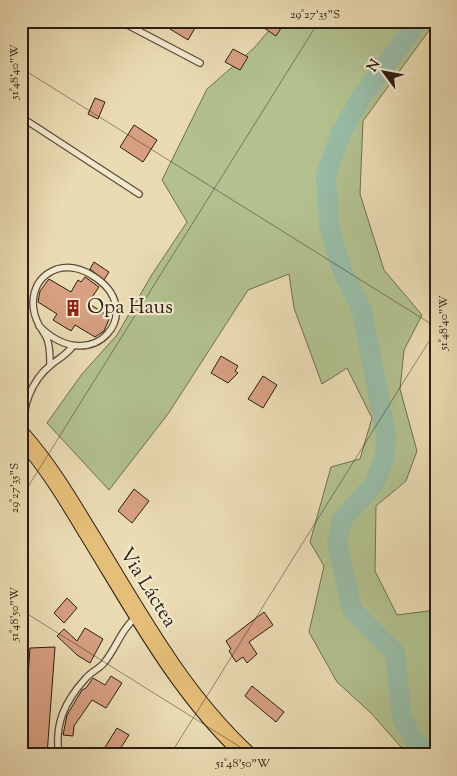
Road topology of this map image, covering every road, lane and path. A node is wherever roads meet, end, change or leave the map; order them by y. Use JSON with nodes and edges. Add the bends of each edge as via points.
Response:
{"nodes":[{"id":1,"x":120,"y":21,"type":"edge"},
{"id":2,"x":200,"y":63,"type":"dead end"},
{"id":3,"x":21,"y":117,"type":"edge"},
{"id":4,"x":139,"y":194,"type":"dead end"},
{"id":5,"x":39,"y":326,"type":"junction"},
{"id":6,"x":73,"y":346,"type":"junction"},
{"id":7,"x":50,"y":365,"type":"junction"},
{"id":8,"x":24,"y":396,"type":"edge"},
{"id":9,"x":22,"y":436,"type":"edge"},
{"id":10,"x":139,"y":615,"type":"junction"},
{"id":11,"x":59,"y":755,"type":"edge"},
{"id":12,"x":247,"y":755,"type":"edge"}],
"edges":[{"from":1,"to":2,"type":"lane"},
{"from":3,"to":4,"type":"lane"},
{"from":5,"to":6,"type":"lane","via":[[60,342]]},
{"from":5,"to":6,"type":"lane","via":[[32,301],[35,289],[51,272],[76,267],[100,280],[115,300],[114,324],[98,342]]},
{"from":5,"to":7,"type":"lane","via":[[48,340]]},
{"from":6,"to":7,"type":"lane"},
{"from":7,"to":8,"type":"lane"},
{"from":8,"to":9,"type":"lane"},
{"from":9,"to":10,"type":"main road","name":"Via Láctea","via":[[49,467]]},
{"from":10,"to":11,"type":"lane","via":[[125,627],[103,664],[87,676],[63,708],[57,729]]},
{"from":10,"to":12,"type":"main road","name":"Via Láctea","via":[[201,708]]}]}
